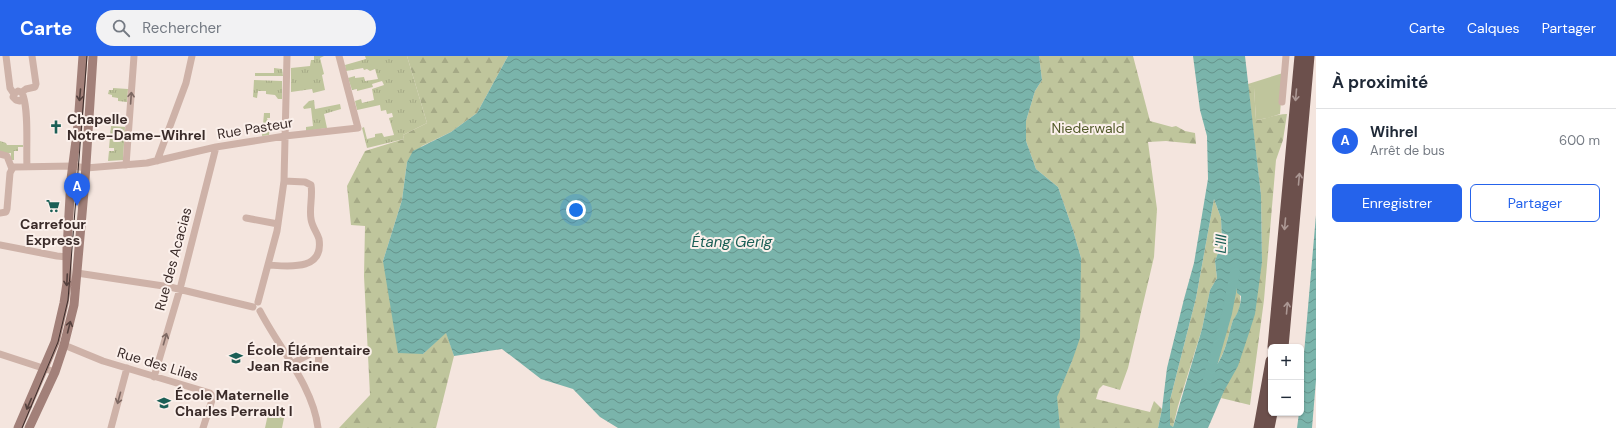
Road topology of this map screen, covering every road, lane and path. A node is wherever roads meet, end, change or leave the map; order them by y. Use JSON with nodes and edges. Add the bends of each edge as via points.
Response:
{"nodes":[{"id":1,"x":6,"y":56,"type":"edge"},
{"id":2,"x":32,"y":56,"type":"edge"},
{"id":3,"x":84,"y":56,"type":"edge"},
{"id":4,"x":93,"y":56,"type":"edge"},
{"id":5,"x":134,"y":56,"type":"edge"},
{"id":6,"x":192,"y":56,"type":"edge"},
{"id":7,"x":287,"y":56,"type":"edge"},
{"id":8,"x":339,"y":56,"type":"edge"},
{"id":9,"x":1286,"y":56,"type":"edge"},
{"id":10,"x":1300,"y":56,"type":"edge"},
{"id":11,"x":1309,"y":56,"type":"edge"},
{"id":12,"x":22,"y":95,"type":"junction"},
{"id":13,"x":1282,"y":102,"type":"dead end"},
{"id":14,"x":285,"y":136,"type":"junction"},
{"id":15,"x":216,"y":147,"type":"junction"},
{"id":16,"x":0,"y":154,"type":"edge"},
{"id":17,"x":157,"y":161,"type":"junction"},
{"id":18,"x":126,"y":165,"type":"junction"},
{"id":19,"x":73,"y":166,"type":"junction"},
{"id":20,"x":27,"y":167,"type":"junction"},
{"id":21,"x":86,"y":168,"type":"junction"},
{"id":22,"x":12,"y":169,"type":"junction"},
{"id":23,"x":284,"y":181,"type":"junction"},
{"id":24,"x":0,"y":213,"type":"edge"},
{"id":25,"x":246,"y":218,"type":"dead end"},
{"id":26,"x":278,"y":224,"type":"junction"},
{"id":27,"x":0,"y":245,"type":"edge"},
{"id":28,"x":67,"y":257,"type":"junction"},
{"id":29,"x":268,"y":265,"type":"junction"},
{"id":30,"x":77,"y":273,"type":"junction"},
{"id":31,"x":180,"y":289,"type":"junction"},
{"id":32,"x":256,"y":304,"type":"junction"},
{"id":33,"x":1273,"y":344,"type":"edge"},
{"id":34,"x":1283,"y":344,"type":"edge"},
{"id":35,"x":64,"y":345,"type":"junction"},
{"id":36,"x":0,"y":354,"type":"edge"},
{"id":37,"x":291,"y":364,"type":"junction"},
{"id":38,"x":44,"y":368,"type":"junction"},
{"id":39,"x":127,"y":368,"type":"junction"},
{"id":40,"x":318,"y":368,"type":"dead end"},
{"id":41,"x":55,"y":372,"type":"junction"},
{"id":42,"x":154,"y":377,"type":"junction"},
{"id":43,"x":1268,"y":378,"type":"edge"},
{"id":44,"x":1271,"y":416,"type":"edge"},
{"id":45,"x":18,"y":428,"type":"edge"},
{"id":46,"x":29,"y":428,"type":"edge"},
{"id":47,"x":111,"y":428,"type":"edge"},
{"id":48,"x":203,"y":428,"type":"edge"},
{"id":49,"x":318,"y":428,"type":"edge"},
{"id":50,"x":1259,"y":428,"type":"edge"},
{"id":51,"x":1269,"y":428,"type":"edge"}],
"edges":[{"from":1,"to":12,"type":"street","via":[[13,97],[20,101]]},
{"from":2,"to":12,"type":"street","via":[[36,84],[35,87],[26,89]]},
{"from":3,"to":19,"type":"main road","one_way":true},
{"from":4,"to":21,"type":"main road"},
{"from":18,"to":5,"type":"street","one_way":true},
{"from":6,"to":17,"type":"street","via":[[186,83]]},
{"from":7,"to":14,"type":"street"},
{"from":8,"to":14,"type":"street","name":"Rue Pasteur","via":[[358,128]]},
{"from":9,"to":13,"type":"street"},
{"from":10,"to":33,"type":"highway","one_way":true},
{"from":34,"to":11,"type":"highway","one_way":true},
{"from":12,"to":20,"type":"street","via":[[25,106]]},
{"from":14,"to":15,"type":"street","name":"Rue Pasteur"},
{"from":14,"to":23,"type":"street"},
{"from":15,"to":17,"type":"street","name":"Rue Pasteur"},
{"from":15,"to":31,"type":"street","name":"Rue des Acacias"},
{"from":16,"to":22,"type":"street","via":[[7,156]]},
{"from":17,"to":18,"type":"street","name":"Rue Pasteur"},
{"from":18,"to":21,"type":"street","name":"Rue Pasteur"},
{"from":19,"to":20,"type":"street","name":"Rue Pasteur"},
{"from":19,"to":21,"type":"street","name":"Rue Pasteur"},
{"from":19,"to":28,"type":"main road"},
{"from":20,"to":22,"type":"street","name":"Rue Pasteur"},
{"from":21,"to":30,"type":"main road"},
{"from":22,"to":24,"type":"street","via":[[9,176],[8,207],[6,212]]},
{"from":23,"to":26,"type":"street"},
{"from":23,"to":29,"type":"street","via":[[311,185],[310,219],[319,246],[313,260],[303,266]]},
{"from":25,"to":26,"type":"street"},
{"from":26,"to":29,"type":"street"},
{"from":27,"to":28,"type":"street"},
{"from":28,"to":38,"type":"main road","one_way":true,"via":[[67,283],[62,317]]},
{"from":29,"to":32,"type":"street"},
{"from":30,"to":31,"type":"street"},
{"from":35,"to":30,"type":"main road","one_way":true,"via":[[74,305]]},
{"from":31,"to":32,"type":"street"},
{"from":42,"to":31,"type":"street","name":"Rue des Acacias","one_way":true},
{"from":32,"to":37,"type":"street","via":[[255,311],[260,311]]},
{"from":35,"to":39,"type":"street","name":"Rue des Lilas"},
{"from":35,"to":41,"type":"main road"},
{"from":36,"to":38,"type":"street"},
{"from":37,"to":40,"type":"street","via":[[314,352],[322,352]]},
{"from":37,"to":49,"type":"street","via":[[309,396]]},
{"from":38,"to":41,"type":"street"},
{"from":38,"to":45,"type":"main road","one_way":true},
{"from":39,"to":42,"type":"street","name":"Rue des Lilas"},
{"from":39,"to":47,"type":"street","one_way":true},
{"from":41,"to":46,"type":"main road"},
{"from":42,"to":48,"type":"street","name":"Rue des Lilas","via":[[210,393],[212,397]]},
{"from":43,"to":50,"type":"highway"},
{"from":44,"to":51,"type":"highway"}]}
